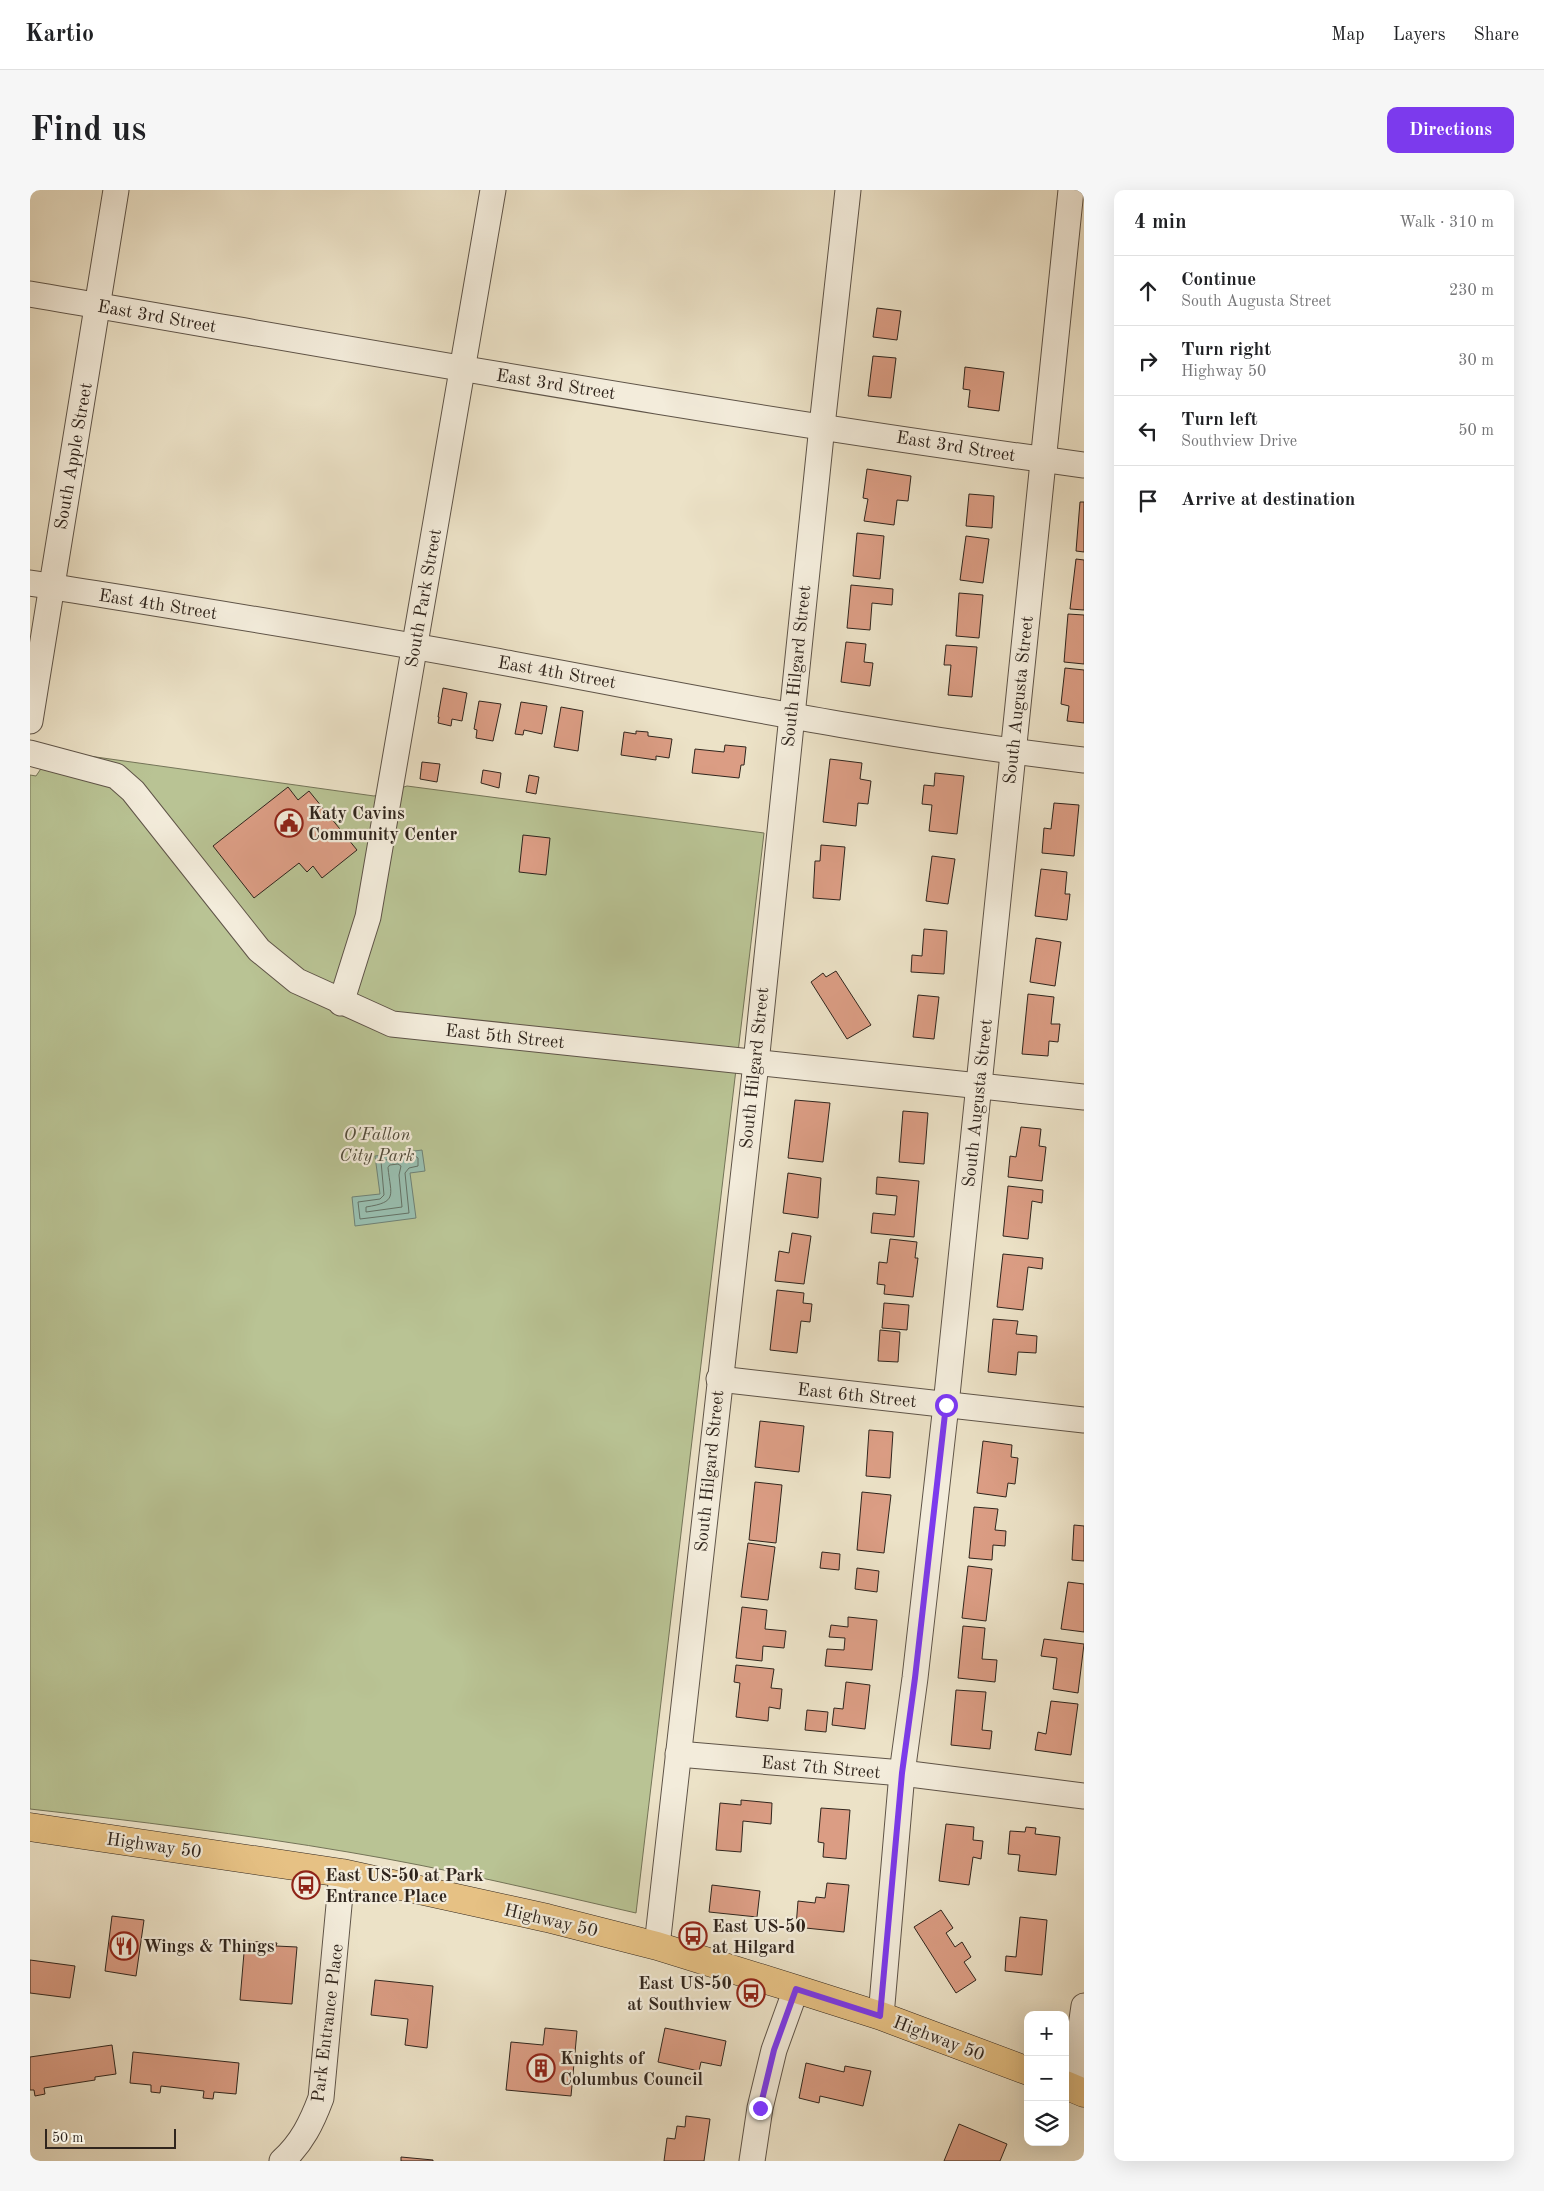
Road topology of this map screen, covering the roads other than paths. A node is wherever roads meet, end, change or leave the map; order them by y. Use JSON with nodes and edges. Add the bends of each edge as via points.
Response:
{"nodes":[{"id":1,"x":116,"y":190,"type":"edge"},
{"id":2,"x":493,"y":190,"type":"edge"},
{"id":3,"x":848,"y":190,"type":"edge"},
{"id":4,"x":1071,"y":190,"type":"edge"},
{"id":5,"x":30,"y":294,"type":"edge"},
{"id":6,"x":99,"y":306,"type":"junction"},
{"id":7,"x":464,"y":369,"type":"junction"},
{"id":8,"x":822,"y":426,"type":"junction"},
{"id":9,"x":1044,"y":460,"type":"junction"},
{"id":10,"x":1084,"y":465,"type":"edge"},
{"id":11,"x":41,"y":585,"type":"edge"},
{"id":12,"x":414,"y":646,"type":"junction"},
{"id":13,"x":791,"y":716,"type":"junction"},
{"id":14,"x":30,"y":721,"type":"edge"},
{"id":15,"x":1012,"y":752,"type":"junction"},
{"id":16,"x":30,"y":753,"type":"edge"},
{"id":17,"x":1084,"y":760,"type":"edge"},
{"id":18,"x":342,"y":1003,"type":"junction"},
{"id":19,"x":756,"y":1063,"type":"junction"},
{"id":20,"x":979,"y":1086,"type":"junction"},
{"id":21,"x":1084,"y":1098,"type":"edge"},
{"id":22,"x":719,"y":1379,"type":"junction"},
{"id":23,"x":946,"y":1405,"type":"junction"},
{"id":24,"x":1084,"y":1420,"type":"edge"},
{"id":25,"x":678,"y":1754,"type":"junction"},
{"id":26,"x":902,"y":1773,"type":"junction"},
{"id":27,"x":1084,"y":1796,"type":"edge"},
{"id":28,"x":30,"y":1826,"type":"edge"},
{"id":29,"x":342,"y":1873,"type":"junction"},
{"id":30,"x":657,"y":1946,"type":"junction"},
{"id":31,"x":796,"y":1989,"type":"junction"},
{"id":32,"x":1084,"y":2006,"type":"edge"},
{"id":33,"x":880,"y":2016,"type":"junction"},
{"id":34,"x":1024,"y":2070,"type":"edge"},
{"id":35,"x":1074,"y":2089,"type":"edge"},
{"id":36,"x":282,"y":2161,"type":"edge"},
{"id":37,"x":752,"y":2161,"type":"edge"}],
"edges":[{"from":1,"to":6,"type":"street","name":"South Apple Street"},
{"from":2,"to":7,"type":"street","name":"South Park Street"},
{"from":3,"to":8,"type":"street","name":"South Hilgard Street"},
{"from":4,"to":9,"type":"street","name":"South Augusta Street"},
{"from":5,"to":6,"type":"street","name":"East 3rd Street"},
{"from":6,"to":7,"type":"street","name":"East 3rd Street"},
{"from":6,"to":11,"type":"street","name":"South Apple Street"},
{"from":7,"to":8,"type":"street","name":"East 3rd Street"},
{"from":7,"to":12,"type":"street","name":"South Park Street"},
{"from":8,"to":9,"type":"street","name":"East 3rd Street"},
{"from":8,"to":13,"type":"street","name":"South Hilgard Street"},
{"from":9,"to":10,"type":"street","name":"East 3rd Street"},
{"from":9,"to":15,"type":"street","name":"South Augusta Street"},
{"from":11,"to":12,"type":"street","name":"East 4th Street"},
{"from":11,"to":14,"type":"street","name":"South Apple Street"},
{"from":12,"to":13,"type":"street","name":"East 4th Street"},
{"from":12,"to":18,"type":"street","name":"South Park Street","via":[[368,916]]},
{"from":13,"to":15,"type":"street","name":"East 4th Street"},
{"from":13,"to":19,"type":"street","name":"South Hilgard Street"},
{"from":15,"to":17,"type":"street","name":"East 4th Street"},
{"from":15,"to":20,"type":"street","name":"South Augusta Street"},
{"from":16,"to":18,"type":"street","name":"East 5th Street","via":[[116,776],[133,791],[259,950],[297,981]]},
{"from":18,"to":19,"type":"street","name":"East 5th Street","via":[[392,1024]]},
{"from":19,"to":20,"type":"street","name":"East 5th Street"},
{"from":19,"to":22,"type":"street","name":"South Hilgard Street"},
{"from":20,"to":21,"type":"street","name":"East 5th Street"},
{"from":20,"to":23,"type":"street","name":"South Augusta Street"},
{"from":22,"to":23,"type":"street","name":"East 6th Street"},
{"from":22,"to":25,"type":"street","name":"South Hilgard Street"},
{"from":23,"to":24,"type":"street","name":"East 6th Street"},
{"from":23,"to":26,"type":"street","name":"South Augusta Street"},
{"from":25,"to":26,"type":"street","name":"East 7th Street"},
{"from":25,"to":30,"type":"street","name":"South Hilgard Street"},
{"from":26,"to":27,"type":"street","name":"East 7th Street"},
{"from":26,"to":33,"type":"street","name":"South Augusta Street"},
{"from":28,"to":29,"type":"main road","name":"Highway 50"},
{"from":29,"to":30,"type":"main road","name":"Highway 50"},
{"from":29,"to":36,"type":"street","name":"Park Entrance Place","via":[[321,2098],[309,2128]]},
{"from":30,"to":31,"type":"main road","name":"Highway 50"},
{"from":31,"to":33,"type":"main road","name":"Highway 50"},
{"from":31,"to":37,"type":"street","via":[[774,2050]]},
{"from":32,"to":35,"type":"street"},
{"from":33,"to":34,"type":"main road","name":"Highway 50"}]}
